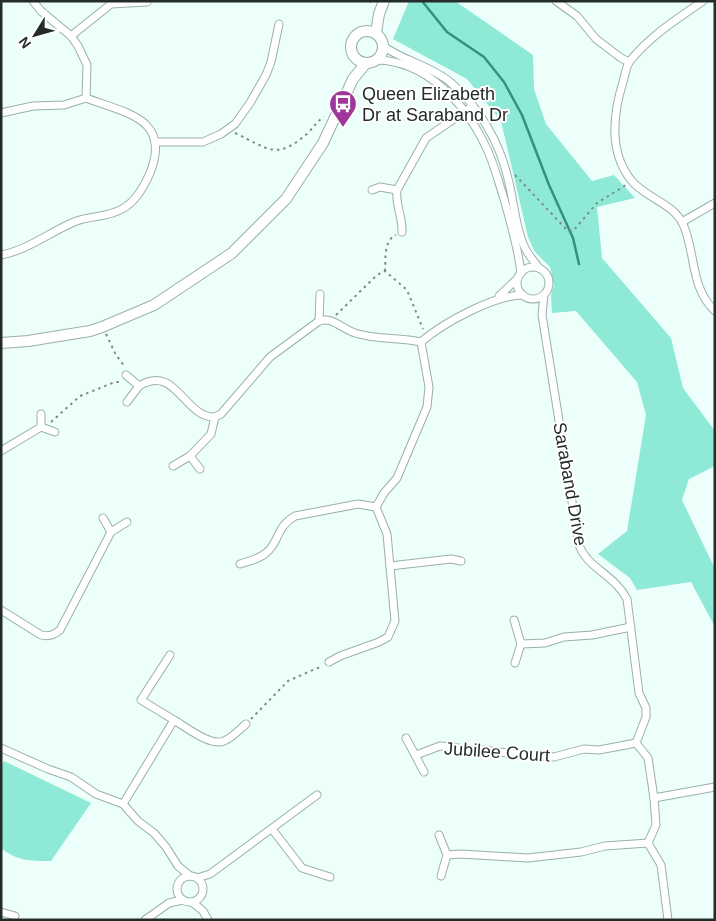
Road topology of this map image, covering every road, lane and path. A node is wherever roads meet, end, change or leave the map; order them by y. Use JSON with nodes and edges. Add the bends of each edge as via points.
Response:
{"nodes":[{"id":1,"x":33,"y":1,"type":"edge"},
{"id":2,"x":369,"y":1,"type":"edge"},
{"id":3,"x":556,"y":1,"type":"edge"},
{"id":4,"x":703,"y":1,"type":"edge"},
{"id":5,"x":147,"y":2,"type":"dead end"},
{"id":6,"x":379,"y":2,"type":"edge"},
{"id":7,"x":379,"y":14,"type":"junction"},
{"id":8,"x":279,"y":24,"type":"dead end"},
{"id":9,"x":364,"y":31,"type":"junction"},
{"id":10,"x":376,"y":33,"type":"junction"},
{"id":11,"x":71,"y":36,"type":"junction"},
{"id":12,"x":383,"y":46,"type":"junction"},
{"id":13,"x":355,"y":58,"type":"junction"},
{"id":14,"x":377,"y":60,"type":"junction"},
{"id":15,"x":629,"y":62,"type":"junction"},
{"id":16,"x":366,"y":63,"type":"junction"},
{"id":17,"x":353,"y":79,"type":"junction"},
{"id":18,"x":86,"y":98,"type":"junction"},
{"id":19,"x":473,"y":106,"type":"junction"},
{"id":20,"x":465,"y":112,"type":"junction"},
{"id":21,"x":1,"y":113,"type":"edge"},
{"id":22,"x":327,"y":116,"type":"dead end"},
{"id":23,"x":228,"y":130,"type":"junction"},
{"id":24,"x":155,"y":142,"type":"junction"},
{"id":25,"x":514,"y":174,"type":"dead end"},
{"id":26,"x":632,"y":181,"type":"junction"},
{"id":27,"x":372,"y":190,"type":"dead end"},
{"id":28,"x":397,"y":190,"type":"junction"},
{"id":29,"x":715,"y":204,"type":"edge"},
{"id":30,"x":682,"y":222,"type":"junction"},
{"id":31,"x":402,"y":232,"type":"joint"},
{"id":32,"x":1,"y":255,"type":"edge"},
{"id":33,"x":539,"y":268,"type":"junction"},
{"id":34,"x":385,"y":271,"type":"junction"},
{"id":35,"x":520,"y":276,"type":"junction"},
{"id":36,"x":320,"y":294,"type":"dead end"},
{"id":37,"x":544,"y":295,"type":"junction"},
{"id":38,"x":526,"y":296,"type":"junction"},
{"id":39,"x":497,"y":298,"type":"junction"},
{"id":40,"x":715,"y":311,"type":"edge"},
{"id":41,"x":542,"y":315,"type":"junction"},
{"id":42,"x":331,"y":320,"type":"junction"},
{"id":43,"x":318,"y":321,"type":"junction"},
{"id":44,"x":108,"y":338,"type":"dead end"},
{"id":45,"x":424,"y":340,"type":"junction"},
{"id":46,"x":1,"y":343,"type":"edge"},
{"id":47,"x":128,"y":377,"type":"junction"},
{"id":48,"x":139,"y":386,"type":"junction"},
{"id":49,"x":127,"y":402,"type":"dead end"},
{"id":50,"x":41,"y":414,"type":"dead end"},
{"id":51,"x":215,"y":417,"type":"junction"},
{"id":52,"x":41,"y":427,"type":"junction"},
{"id":53,"x":55,"y":432,"type":"dead end"},
{"id":54,"x":1,"y":451,"type":"edge"},
{"id":55,"x":190,"y":456,"type":"junction"},
{"id":56,"x":173,"y":466,"type":"dead end"},
{"id":57,"x":200,"y":468,"type":"dead end"},
{"id":58,"x":376,"y":507,"type":"junction"},
{"id":59,"x":103,"y":518,"type":"dead end"},
{"id":60,"x":127,"y":522,"type":"dead end"},
{"id":61,"x":112,"y":532,"type":"junction"},
{"id":62,"x":461,"y":560,"type":"dead end"},
{"id":63,"x":240,"y":564,"type":"dead end"},
{"id":64,"x":390,"y":566,"type":"junction"},
{"id":65,"x":1,"y":610,"type":"edge"},
{"id":66,"x":514,"y":620,"type":"dead end"},
{"id":67,"x":631,"y":627,"type":"junction"},
{"id":68,"x":521,"y":644,"type":"junction"},
{"id":69,"x":170,"y":655,"type":"dead end"},
{"id":70,"x":329,"y":662,"type":"joint"},
{"id":71,"x":515,"y":663,"type":"dead end"},
{"id":72,"x":174,"y":720,"type":"junction"},
{"id":73,"x":246,"y":724,"type":"joint"},
{"id":74,"x":406,"y":738,"type":"dead end"},
{"id":75,"x":636,"y":743,"type":"junction"},
{"id":76,"x":1,"y":748,"type":"edge"},
{"id":77,"x":416,"y":755,"type":"junction"},
{"id":78,"x":424,"y":772,"type":"dead end"},
{"id":79,"x":715,"y":787,"type":"edge"},
{"id":80,"x":317,"y":796,"type":"dead end"},
{"id":81,"x":654,"y":798,"type":"junction"},
{"id":82,"x":123,"y":804,"type":"junction"},
{"id":83,"x":272,"y":829,"type":"junction"},
{"id":84,"x":438,"y":835,"type":"dead end"},
{"id":85,"x":648,"y":842,"type":"junction"},
{"id":86,"x":447,"y":855,"type":"junction"},
{"id":87,"x":178,"y":866,"type":"junction"},
{"id":88,"x":210,"y":874,"type":"junction"},
{"id":89,"x":441,"y":876,"type":"dead end"},
{"id":90,"x":194,"y":877,"type":"junction"},
{"id":91,"x":330,"y":877,"type":"dead end"},
{"id":92,"x":179,"y":882,"type":"junction"},
{"id":93,"x":202,"y":887,"type":"junction"},
{"id":94,"x":177,"y":891,"type":"junction"},
{"id":95,"x":200,"y":896,"type":"junction"},
{"id":96,"x":183,"y":900,"type":"junction"},
{"id":97,"x":192,"y":902,"type":"junction"},
{"id":98,"x":169,"y":903,"type":"junction"},
{"id":99,"x":1,"y":912,"type":"edge"},
{"id":100,"x":202,"y":912,"type":"junction"},
{"id":101,"x":14,"y":916,"type":"dead end"},
{"id":102,"x":145,"y":920,"type":"edge"},
{"id":103,"x":208,"y":920,"type":"edge"},
{"id":104,"x":668,"y":920,"type":"edge"}],
"edges":[{"from":1,"to":11,"type":"street"},
{"from":2,"to":6,"type":"path"},
{"from":3,"to":15,"type":"street","via":[[577,16],[596,39]]},
{"from":4,"to":15,"type":"street","via":[[662,29]]},
{"from":5,"to":11,"type":"street","via":[[111,4]]},
{"from":6,"to":7,"type":"street"},
{"from":7,"to":9,"type":"street"},
{"from":7,"to":10,"type":"street"},
{"from":8,"to":23,"type":"street","via":[[266,75],[250,103]]},
{"from":9,"to":10,"type":"street"},
{"from":9,"to":13,"type":"street","via":[[351,42]]},
{"from":10,"to":12,"type":"street"},
{"from":11,"to":18,"type":"street","via":[[87,66]]},
{"from":12,"to":14,"type":"street"},
{"from":12,"to":19,"type":"street","via":[[436,72]]},
{"from":13,"to":16,"type":"street"},
{"from":13,"to":17,"type":"street"},
{"from":14,"to":16,"type":"street"},
{"from":14,"to":20,"type":"street","via":[[391,60],[422,72],[437,82]]},
{"from":15,"to":26,"type":"street","via":[[619,94],[614,128],[619,155]]},
{"from":16,"to":17,"type":"street"},
{"from":17,"to":46,"type":"street","via":[[323,143],[286,199],[232,253],[154,305],[102,327]]},
{"from":18,"to":21,"type":"street","via":[[64,105],[33,106]]},
{"from":18,"to":24,"type":"street","via":[[138,117],[146,124]]},
{"from":19,"to":20,"type":"street"},
{"from":19,"to":33,"type":"street","via":[[497,145],[524,246]]},
{"from":20,"to":28,"type":"street","via":[[426,138]]},
{"from":20,"to":35,"type":"street","via":[[492,161],[518,244]]},
{"from":22,"to":23,"type":"path","via":[[303,137],[279,151],[270,150]]},
{"from":23,"to":24,"type":"street","via":[[202,142]]},
{"from":24,"to":32,"type":"street","via":[[149,176],[138,195],[123,209],[107,216],[76,221]]},
{"from":25,"to":26,"type":"path","via":[[567,230],[573,231],[597,203]]},
{"from":26,"to":30,"type":"street"},
{"from":27,"to":28,"type":"street","via":[[380,187]]},
{"from":28,"to":31,"type":"street"},
{"from":29,"to":30,"type":"street"},
{"from":30,"to":40,"type":"street","via":[[700,291]]},
{"from":31,"to":34,"type":"path","via":[[392,237],[386,247]]},
{"from":33,"to":35,"type":"street","via":[[529,268]]},
{"from":33,"to":37,"type":"street","via":[[549,280]]},
{"from":34,"to":42,"type":"path"},
{"from":34,"to":45,"type":"path","via":[[407,290]]},
{"from":35,"to":38,"type":"street","via":[[518,287]]},
{"from":35,"to":39,"type":"street"},
{"from":36,"to":43,"type":"street"},
{"from":37,"to":38,"type":"street","via":[[535,299]]},
{"from":37,"to":41,"type":"street","name":"Saraband Drive"},
{"from":38,"to":39,"type":"street","via":[[513,294]]},
{"from":38,"to":41,"type":"street","name":"Saraband Drive"},
{"from":39,"to":45,"type":"street","via":[[436,329]]},
{"from":41,"to":67,"type":"street","name":"Saraband Drive","via":[[579,545],[588,561],[622,588]]},
{"from":42,"to":43,"type":"street"},
{"from":42,"to":45,"type":"street","via":[[364,336]]},
{"from":43,"to":51,"type":"street","via":[[270,357]]},
{"from":44,"to":47,"type":"path","via":[[129,372]]},
{"from":45,"to":58,"type":"street","via":[[429,387],[427,407],[397,478]]},
{"from":47,"to":48,"type":"street"},
{"from":47,"to":52,"type":"path","via":[[126,382],[115,382],[80,396]]},
{"from":48,"to":49,"type":"street"},
{"from":48,"to":51,"type":"street","via":[[162,381],[201,414]]},
{"from":50,"to":52,"type":"street"},
{"from":51,"to":55,"type":"street","via":[[211,434]]},
{"from":52,"to":53,"type":"street"},
{"from":52,"to":54,"type":"street"},
{"from":55,"to":56,"type":"street"},
{"from":55,"to":57,"type":"street"},
{"from":58,"to":63,"type":"street","via":[[358,504],[295,516],[280,528],[267,553]]},
{"from":58,"to":64,"type":"street","via":[[387,534]]},
{"from":59,"to":61,"type":"street"},
{"from":60,"to":61,"type":"street"},
{"from":61,"to":65,"type":"street","via":[[56,633],[41,635]]},
{"from":62,"to":64,"type":"street"},
{"from":64,"to":70,"type":"street","via":[[395,621],[388,637]]},
{"from":66,"to":68,"type":"street"},
{"from":67,"to":68,"type":"street","via":[[545,643]]},
{"from":67,"to":75,"type":"street","name":"Saraband Drive","via":[[639,693],[646,708]]},
{"from":68,"to":71,"type":"street"},
{"from":69,"to":72,"type":"street","via":[[142,700]]},
{"from":70,"to":73,"type":"path","via":[[288,681]]},
{"from":72,"to":73,"type":"street","via":[[214,742],[222,742]]},
{"from":72,"to":82,"type":"street"},
{"from":74,"to":77,"type":"street","name":"Jubilee Court"},
{"from":75,"to":77,"type":"street","name":"Jubilee Court","via":[[599,750],[584,749],[554,757],[440,746]]},
{"from":75,"to":81,"type":"street","via":[[648,758]]},
{"from":76,"to":82,"type":"street","via":[[71,777],[96,794]]},
{"from":77,"to":78,"type":"street","name":"Jubilee Court"},
{"from":79,"to":81,"type":"street"},
{"from":80,"to":83,"type":"street"},
{"from":81,"to":85,"type":"street","via":[[656,825]]},
{"from":82,"to":87,"type":"street","via":[[154,833]]},
{"from":83,"to":88,"type":"street"},
{"from":83,"to":91,"type":"street","via":[[302,868]]},
{"from":84,"to":86,"type":"street"},
{"from":85,"to":86,"type":"street","via":[[528,858]]},
{"from":85,"to":104,"type":"street","via":[[661,865]]},
{"from":86,"to":89,"type":"street"},
{"from":87,"to":90,"type":"street"},
{"from":87,"to":92,"type":"street"},
{"from":88,"to":90,"type":"street"},
{"from":88,"to":93,"type":"street"},
{"from":90,"to":92,"type":"street"},
{"from":90,"to":93,"type":"street"},
{"from":92,"to":94,"type":"street"},
{"from":93,"to":95,"type":"street"},
{"from":94,"to":96,"type":"street"},
{"from":94,"to":98,"type":"street"},
{"from":95,"to":97,"type":"street"},
{"from":95,"to":100,"type":"street"},
{"from":96,"to":97,"type":"street"},
{"from":96,"to":98,"type":"street"},
{"from":97,"to":100,"type":"street"},
{"from":98,"to":102,"type":"street"},
{"from":99,"to":101,"type":"street"},
{"from":100,"to":103,"type":"street"}]}
